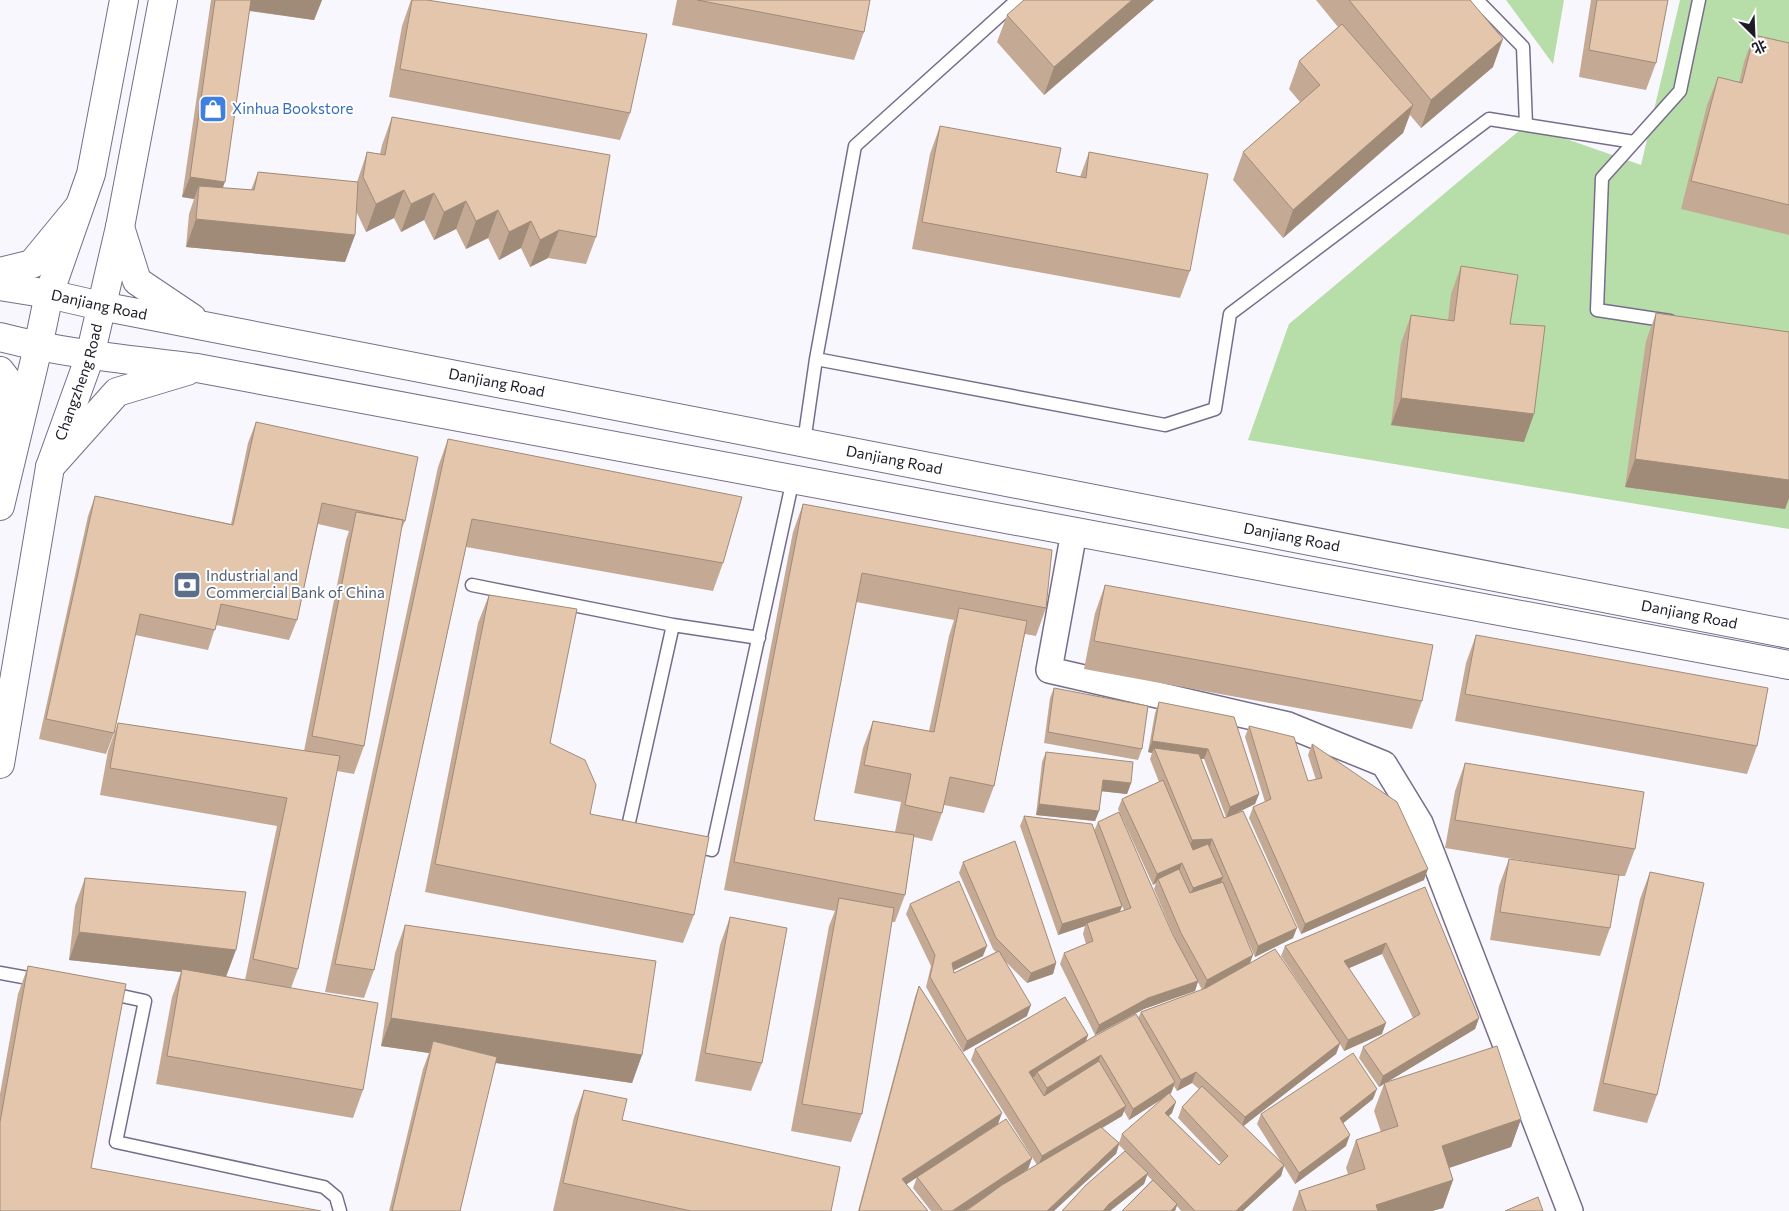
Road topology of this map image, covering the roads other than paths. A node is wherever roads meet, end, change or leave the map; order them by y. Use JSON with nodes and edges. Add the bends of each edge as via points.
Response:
{"nodes":[{"id":1,"x":124,"y":0,"type":"edge"},
{"id":2,"x":163,"y":0,"type":"edge"},
{"id":3,"x":1017,"y":0,"type":"edge"},
{"id":4,"x":1477,"y":0,"type":"edge"},
{"id":5,"x":1699,"y":0,"type":"edge"},
{"id":6,"x":1526,"y":125,"type":"junction"},
{"id":7,"x":1634,"y":142,"type":"junction"},
{"id":8,"x":78,"y":208,"type":"junction"},
{"id":9,"x":120,"y":227,"type":"junction"},
{"id":10,"x":0,"y":272,"type":"edge"},
{"id":11,"x":0,"y":286,"type":"edge"},
{"id":12,"x":49,"y":294,"type":"junction"},
{"id":13,"x":101,"y":306,"type":"junction"},
{"id":14,"x":1683,"y":323,"type":"edge"},
{"id":15,"x":202,"y":324,"type":"junction"},
{"id":16,"x":0,"y":337,"type":"edge"},
{"id":17,"x":38,"y":347,"type":"junction"},
{"id":18,"x":90,"y":356,"type":"junction"},
{"id":19,"x":816,"y":359,"type":"junction"},
{"id":20,"x":197,"y":368,"type":"junction"},
{"id":21,"x":0,"y":371,"type":"edge"},
{"id":22,"x":804,"y":442,"type":"junction"},
{"id":23,"x":12,"y":448,"type":"junction"},
{"id":24,"x":50,"y":467,"type":"junction"},
{"id":25,"x":793,"y":479,"type":"junction"},
{"id":26,"x":0,"y":506,"type":"edge"},
{"id":27,"x":1074,"y":532,"type":"junction"},
{"id":28,"x":472,"y":585,"type":"dead end"},
{"id":29,"x":673,"y":625,"type":"junction"},
{"id":30,"x":1789,"y":634,"type":"edge"},
{"id":31,"x":759,"y":638,"type":"junction"},
{"id":32,"x":1789,"y":665,"type":"edge"},
{"id":33,"x":0,"y":764,"type":"edge"},
{"id":34,"x":646,"y":836,"type":"edge"},
{"id":35,"x":674,"y":842,"type":"edge"},
{"id":36,"x":0,"y":973,"type":"edge"},
{"id":37,"x":48,"y":982,"type":"edge"},
{"id":38,"x":97,"y":991,"type":"edge"},
{"id":39,"x":340,"y":1211,"type":"edge"},
{"id":40,"x":1570,"y":1211,"type":"edge"}],
"edges":[{"from":1,"to":8,"type":"main road","via":[[91,174]]},
{"from":2,"to":9,"type":"main road","name":"Changzheng Road"},
{"from":3,"to":19,"type":"lane","via":[[855,146]]},
{"from":4,"to":6,"type":"lane","via":[[1523,47]]},
{"from":5,"to":7,"type":"lane","via":[[1680,91]]},
{"from":6,"to":7,"type":"lane"},
{"from":6,"to":19,"type":"lane","via":[[1488,119],[1230,314],[1215,409],[1165,425]]},
{"from":7,"to":14,"type":"lane","via":[[1602,178],[1597,310]]},
{"from":8,"to":10,"type":"main road","via":[[32,264]]},
{"from":8,"to":12,"type":"main road"},
{"from":9,"to":13,"type":"main road","name":"Changzheng Road"},
{"from":9,"to":15,"type":"main road","via":[[137,281]]},
{"from":11,"to":12,"type":"main road","name":"Danjiang Road"},
{"from":12,"to":13,"type":"main road","name":"Danjiang Road"},
{"from":12,"to":17,"type":"main road"},
{"from":13,"to":15,"type":"main road","name":"Danjiang Road"},
{"from":13,"to":18,"type":"main road","name":"Changzheng Road"},
{"from":15,"to":22,"type":"main road","name":"Danjiang Road"},
{"from":16,"to":17,"type":"main road","name":"Danjiang Road"},
{"from":17,"to":18,"type":"main road","name":"Danjiang Road"},
{"from":17,"to":23,"type":"main road"},
{"from":18,"to":20,"type":"main road","name":"Danjiang Road"},
{"from":18,"to":24,"type":"main road","name":"Changzheng Road"},
{"from":19,"to":22,"type":"lane"},
{"from":20,"to":24,"type":"main road","via":[[117,392]]},
{"from":20,"to":25,"type":"main road","name":"Danjiang Road"},
{"from":21,"to":23,"type":"main road","via":[[7,380]]},
{"from":22,"to":30,"type":"main road","name":"Danjiang Road"},
{"from":23,"to":26,"type":"main road"},
{"from":24,"to":33,"type":"main road","name":"Changzheng Road"},
{"from":25,"to":27,"type":"main road","name":"Danjiang Road"},
{"from":25,"to":31,"type":"lane"},
{"from":27,"to":32,"type":"main road","name":"Danjiang Road"},
{"from":27,"to":40,"type":"street","via":[[1049,670],[1288,725],[1384,764],[1420,822]]},
{"from":28,"to":29,"type":"lane"},
{"from":29,"to":31,"type":"lane"},
{"from":29,"to":34,"type":"lane","via":[[627,832]]},
{"from":31,"to":35,"type":"lane","via":[[712,850]]},
{"from":36,"to":37,"type":"lane"},
{"from":38,"to":39,"type":"lane","via":[[145,1001],[116,1142],[324,1186],[336,1197]]}]}
